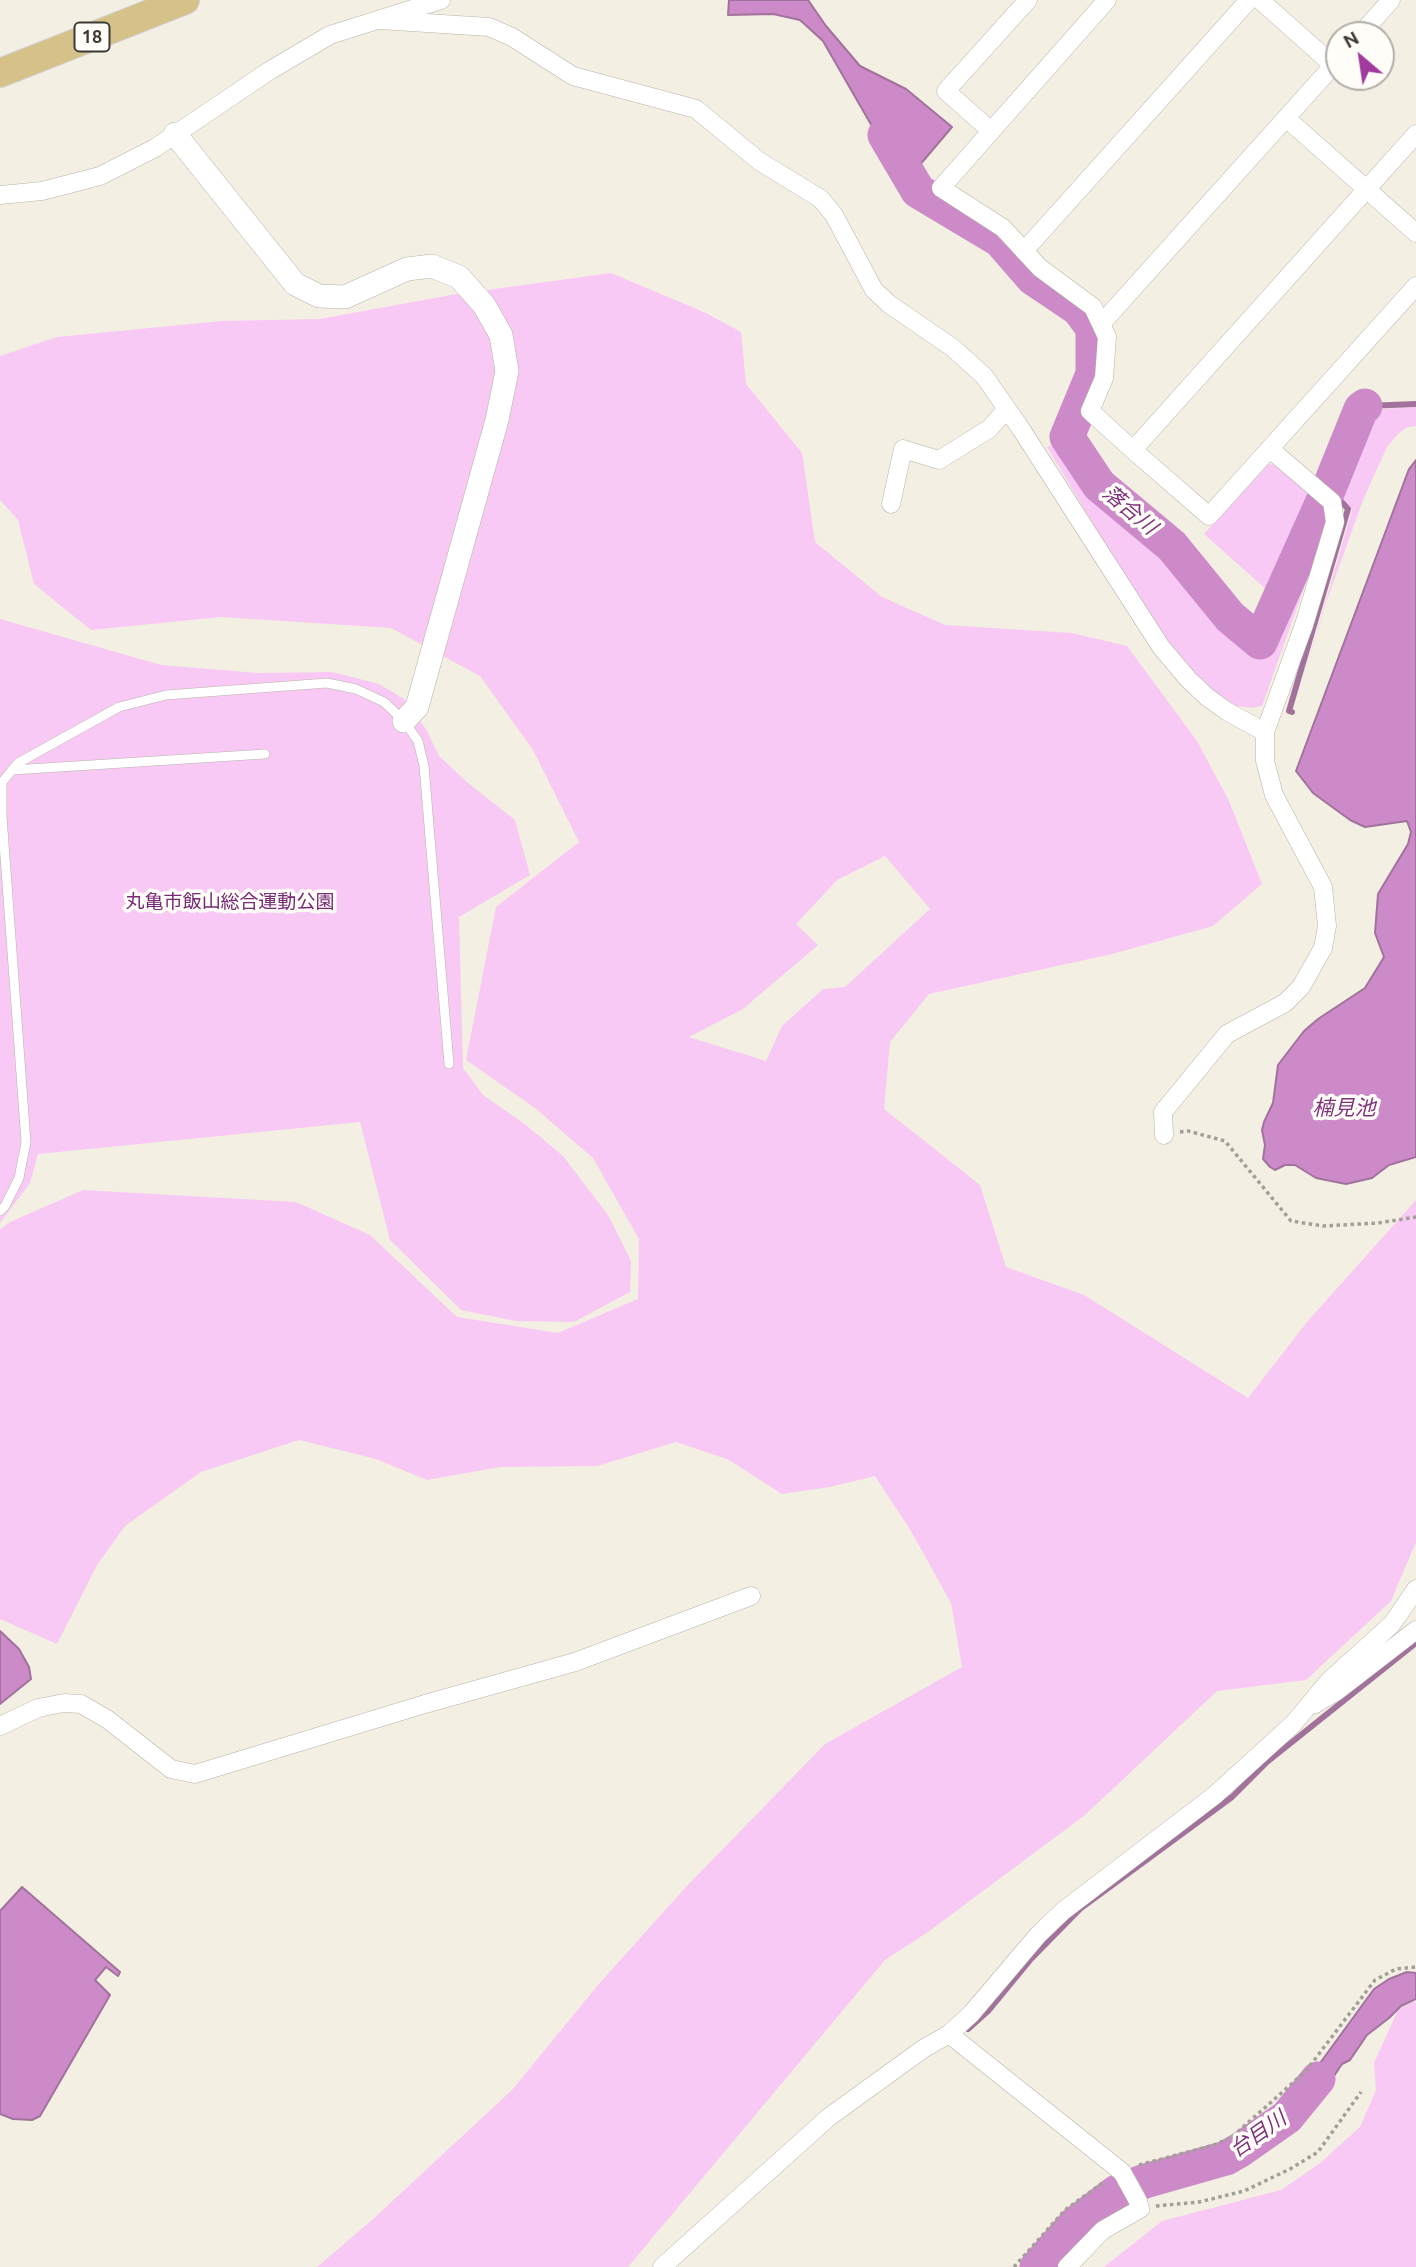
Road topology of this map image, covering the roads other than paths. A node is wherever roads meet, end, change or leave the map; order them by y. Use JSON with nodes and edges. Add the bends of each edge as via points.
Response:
{"nodes":[{"id":1,"x":185,"y":0,"type":"edge"},
{"id":2,"x":441,"y":0,"type":"edge"},
{"id":3,"x":1028,"y":0,"type":"edge"},
{"id":4,"x":1107,"y":0,"type":"edge"},
{"id":5,"x":1249,"y":0,"type":"edge"},
{"id":6,"x":1260,"y":0,"type":"edge"},
{"id":7,"x":1391,"y":0,"type":"edge"},
{"id":8,"x":380,"y":20,"type":"junction"},
{"id":9,"x":1372,"y":21,"type":"edge"},
{"id":10,"x":1325,"y":53,"type":"edge"},
{"id":11,"x":0,"y":73,"type":"edge"},
{"id":12,"x":1325,"y":74,"type":"edge"},
{"id":13,"x":1286,"y":118,"type":"junction"},
{"id":14,"x":991,"y":131,"type":"junction"},
{"id":15,"x":175,"y":134,"type":"junction"},
{"id":16,"x":1416,"y":134,"type":"edge"},
{"id":17,"x":1367,"y":189,"type":"junction"},
{"id":18,"x":0,"y":195,"type":"edge"},
{"id":19,"x":1416,"y":233,"type":"edge"},
{"id":20,"x":1024,"y":251,"type":"junction"},
{"id":21,"x":1416,"y":286,"type":"edge"},
{"id":22,"x":1101,"y":324,"type":"junction"},
{"id":23,"x":1007,"y":409,"type":"junction"},
{"id":24,"x":1270,"y":449,"type":"junction"},
{"id":25,"x":1133,"y":450,"type":"junction"},
{"id":26,"x":891,"y":504,"type":"dead end"},
{"id":27,"x":404,"y":720,"type":"junction"},
{"id":28,"x":1265,"y":732,"type":"junction"},
{"id":29,"x":265,"y":754,"type":"dead end"},
{"id":30,"x":12,"y":771,"type":"junction"},
{"id":31,"x":449,"y":1064,"type":"dead end"},
{"id":32,"x":1164,"y":1135,"type":"road end"},
{"id":33,"x":0,"y":1211,"type":"edge"},
{"id":34,"x":1416,"y":1589,"type":"edge"},
{"id":35,"x":751,"y":1596,"type":"dead end"},
{"id":36,"x":1416,"y":1630,"type":"edge"},
{"id":37,"x":1306,"y":1709,"type":"junction"},
{"id":38,"x":0,"y":1726,"type":"edge"},
{"id":39,"x":948,"y":2034,"type":"junction"},
{"id":40,"x":662,"y":2267,"type":"edge"},
{"id":41,"x":1068,"y":2267,"type":"edge"}],
"edges":[{"from":1,"to":11,"type":"main road","number":"18"},
{"from":2,"to":8,"type":"street"},
{"from":3,"to":14,"type":"street","via":[[946,91]]},
{"from":4,"to":14,"type":"street"},
{"from":5,"to":20,"type":"street"},
{"from":6,"to":10,"type":"street"},
{"from":7,"to":9,"type":"street"},
{"from":8,"to":15,"type":"street","via":[[330,35]]},
{"from":8,"to":23,"type":"street","via":[[489,27],[573,76],[696,109],[759,161],[821,199],[874,290],[953,348],[984,376]]},
{"from":12,"to":13,"type":"street"},
{"from":13,"to":17,"type":"street"},
{"from":13,"to":22,"type":"street"},
{"from":14,"to":20,"type":"street","via":[[941,188],[1003,228]]},
{"from":15,"to":18,"type":"street","via":[[100,176],[42,191]]},
{"from":15,"to":27,"type":"street","via":[[295,284],[319,296],[345,298],[407,269],[432,266],[460,277],[501,335],[507,371],[497,420],[417,708]]},
{"from":16,"to":17,"type":"street"},
{"from":17,"to":19,"type":"street"},
{"from":17,"to":25,"type":"street"},
{"from":20,"to":22,"type":"street","via":[[1093,307]]},
{"from":21,"to":24,"type":"street"},
{"from":22,"to":25,"type":"street","via":[[1107,337],[1104,378],[1090,411]]},
{"from":23,"to":26,"type":"street","via":[[989,429],[939,460],[903,449]]},
{"from":23,"to":28,"type":"street","via":[[1161,647],[1207,697]]},
{"from":24,"to":25,"type":"street","via":[[1209,516]]},
{"from":24,"to":28,"type":"street","via":[[1332,502],[1335,522]]},
{"from":27,"to":30,"type":"lane","via":[[384,702],[327,683],[166,695],[120,707],[18,763]]},
{"from":27,"to":31,"type":"lane","via":[[418,741],[424,766]]},
{"from":28,"to":32,"type":"street","via":[[1267,776],[1274,795],[1323,887],[1323,948],[1301,987],[1285,1003],[1227,1034],[1163,1112]]},
{"from":29,"to":30,"type":"lane"},
{"from":30,"to":33,"type":"lane","via":[[2,782],[2,816],[26,1142],[19,1178]]},
{"from":34,"to":37,"type":"street","via":[[1392,1624],[1329,1681]]},
{"from":35,"to":38,"type":"street","via":[[575,1662],[195,1774],[172,1769],[81,1704],[37,1708]]},
{"from":36,"to":37,"type":"street"},
{"from":37,"to":39,"type":"street","via":[[1215,1795],[1063,1910],[991,1993]]},
{"from":39,"to":40,"type":"street","via":[[829,2117]]},
{"from":39,"to":41,"type":"street","via":[[1123,2174],[1139,2205],[1103,2230]]}]}
